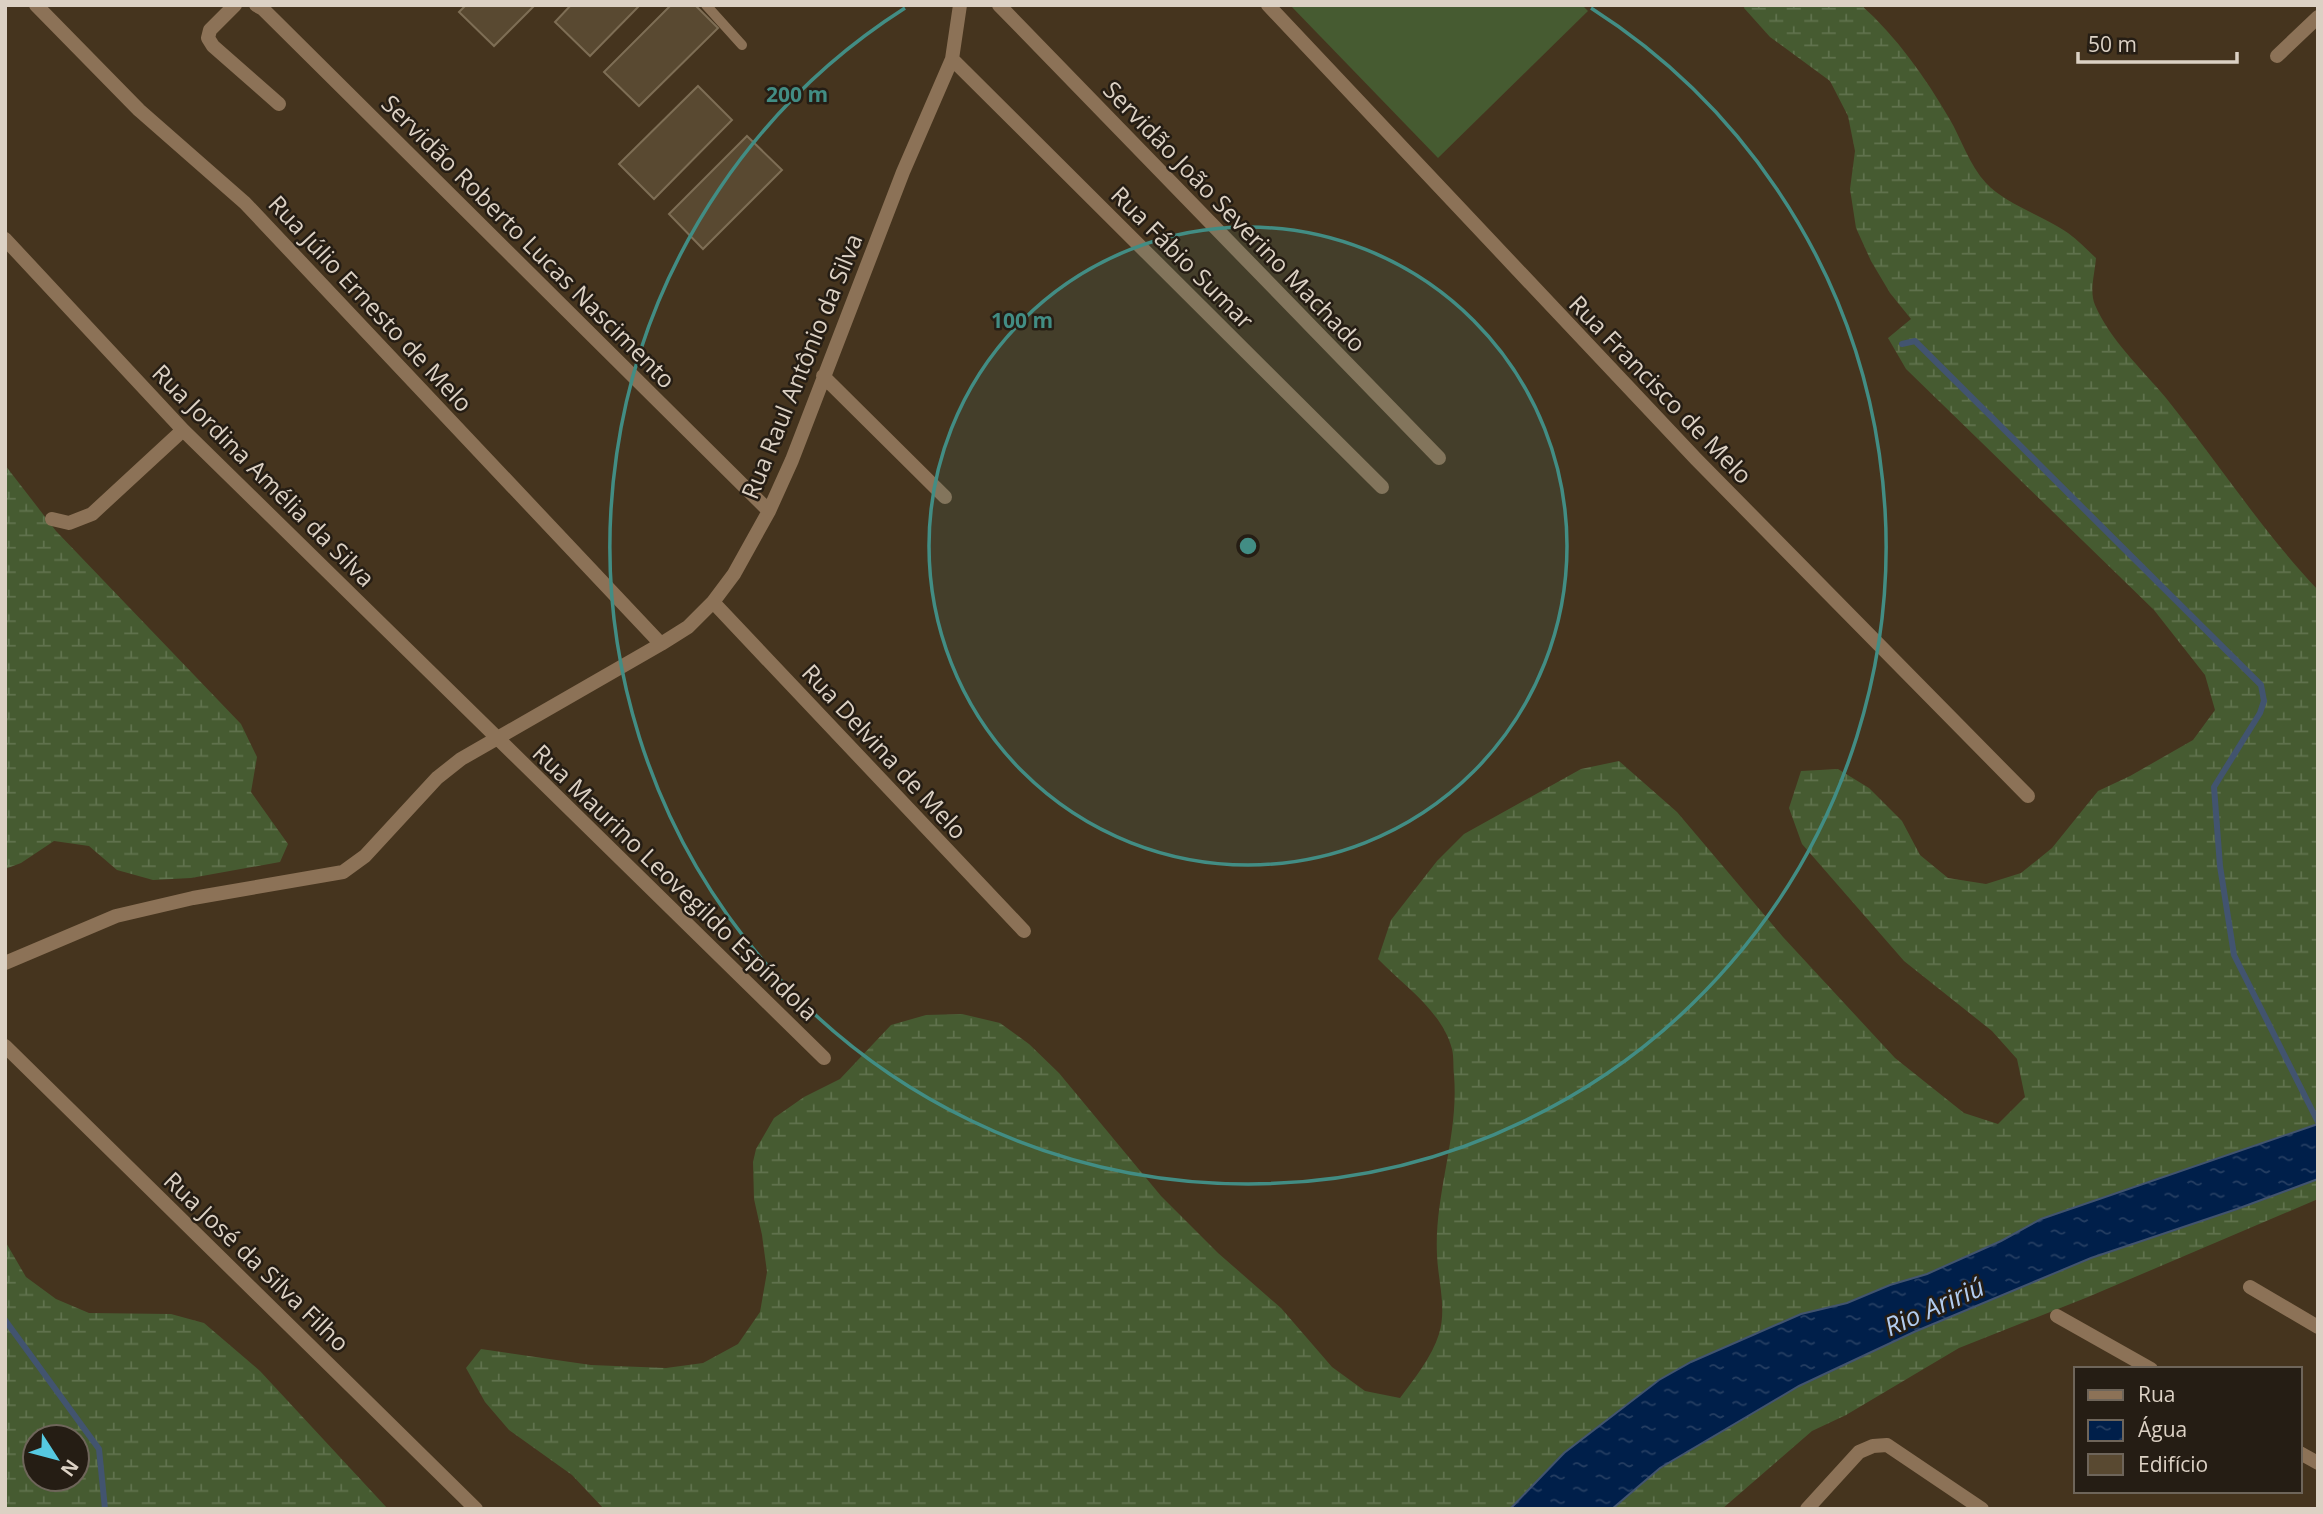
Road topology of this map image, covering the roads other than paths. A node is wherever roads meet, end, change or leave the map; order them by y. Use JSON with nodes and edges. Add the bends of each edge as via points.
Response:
{"nodes":[{"id":1,"x":36,"y":5,"type":"edge"},
{"id":2,"x":235,"y":5,"type":"edge"},
{"id":3,"x":256,"y":5,"type":"edge"},
{"id":4,"x":706,"y":5,"type":"edge"},
{"id":5,"x":960,"y":5,"type":"edge"},
{"id":6,"x":999,"y":5,"type":"edge"},
{"id":7,"x":1268,"y":5,"type":"edge"},
{"id":8,"x":2318,"y":17,"type":"edge"},
{"id":9,"x":742,"y":45,"type":"dead end"},
{"id":10,"x":2277,"y":56,"type":"dead end"},
{"id":11,"x":952,"y":59,"type":"junction"},
{"id":12,"x":279,"y":103,"type":"dead end"},
{"id":13,"x":5,"y":239,"type":"edge"},
{"id":14,"x":823,"y":376,"type":"junction"},
{"id":15,"x":183,"y":430,"type":"junction"},
{"id":16,"x":1439,"y":458,"type":"dead end"},
{"id":17,"x":1382,"y":487,"type":"dead end"},
{"id":18,"x":945,"y":497,"type":"dead end"},
{"id":19,"x":769,"y":511,"type":"junction"},
{"id":20,"x":52,"y":519,"type":"dead end"},
{"id":21,"x":713,"y":602,"type":"junction"},
{"id":22,"x":661,"y":644,"type":"junction"},
{"id":23,"x":496,"y":738,"type":"junction"},
{"id":24,"x":2028,"y":796,"type":"dead end"},
{"id":25,"x":1024,"y":931,"type":"dead end"},
{"id":26,"x":5,"y":963,"type":"edge"},
{"id":27,"x":5,"y":1046,"type":"edge"},
{"id":28,"x":824,"y":1058,"type":"dead end"},
{"id":29,"x":2250,"y":1287,"type":"dead end"},
{"id":30,"x":2057,"y":1316,"type":"dead end"},
{"id":31,"x":2318,"y":1327,"type":"edge"},
{"id":32,"x":2147,"y":1367,"type":"edge"},
{"id":33,"x":2302,"y":1454,"type":"edge"},
{"id":34,"x":2318,"y":1463,"type":"edge"},
{"id":35,"x":476,"y":1509,"type":"edge"},
{"id":36,"x":1807,"y":1509,"type":"edge"},
{"id":37,"x":1982,"y":1509,"type":"edge"}],
"edges":[{"from":1,"to":22,"type":"street","name":"Rua Júlio Ernesto de Melo","via":[[139,110],[254,212]]},
{"from":2,"to":12,"type":"street","via":[[210,30],[208,38]]},
{"from":3,"to":19,"type":"street","name":"Servidão Roberto Lucas Nascimento"},
{"from":4,"to":9,"type":"lane"},
{"from":5,"to":11,"type":"street","name":"Rua Raul Antônio da Silva"},
{"from":6,"to":16,"type":"street","name":"Servidão João Severino Machado"},
{"from":7,"to":24,"type":"street","name":"Rua Francisco de Melo","via":[[1686,450]]},
{"from":8,"to":10,"type":"street"},
{"from":11,"to":14,"type":"street","name":"Rua Raul Antônio da Silva"},
{"from":11,"to":17,"type":"street","name":"Rua Fábio Sumar"},
{"from":13,"to":15,"type":"street","name":"Rua Jordina Amélia da Silva"},
{"from":14,"to":18,"type":"street"},
{"from":14,"to":19,"type":"street","name":"Rua Raul Antônio da Silva"},
{"from":15,"to":20,"type":"street","via":[[92,514],[69,523]]},
{"from":15,"to":23,"type":"street","name":"Rua Jordina Amélia da Silva"},
{"from":19,"to":21,"type":"street","name":"Rua Raul Antônio da Silva"},
{"from":21,"to":22,"type":"street","name":"Rua Raul Antônio da Silva","via":[[688,627]]},
{"from":21,"to":25,"type":"street","name":"Rua Delvina de Melo"},
{"from":22,"to":23,"type":"street","name":"Rua Raul Antônio da Silva"},
{"from":23,"to":26,"type":"street","name":"Rua Raul Antônio da Silva","via":[[437,778],[373,848],[343,872],[116,916]]},
{"from":23,"to":28,"type":"street","name":"Rua Maurino Leovegildo Espíndola"},
{"from":27,"to":35,"type":"street","name":"Rua José da Silva Filho"},
{"from":29,"to":31,"type":"street"},
{"from":30,"to":32,"type":"street"},
{"from":33,"to":34,"type":"street"},
{"from":36,"to":37,"type":"street","via":[[1858,1452],[1887,1445]]}]}
